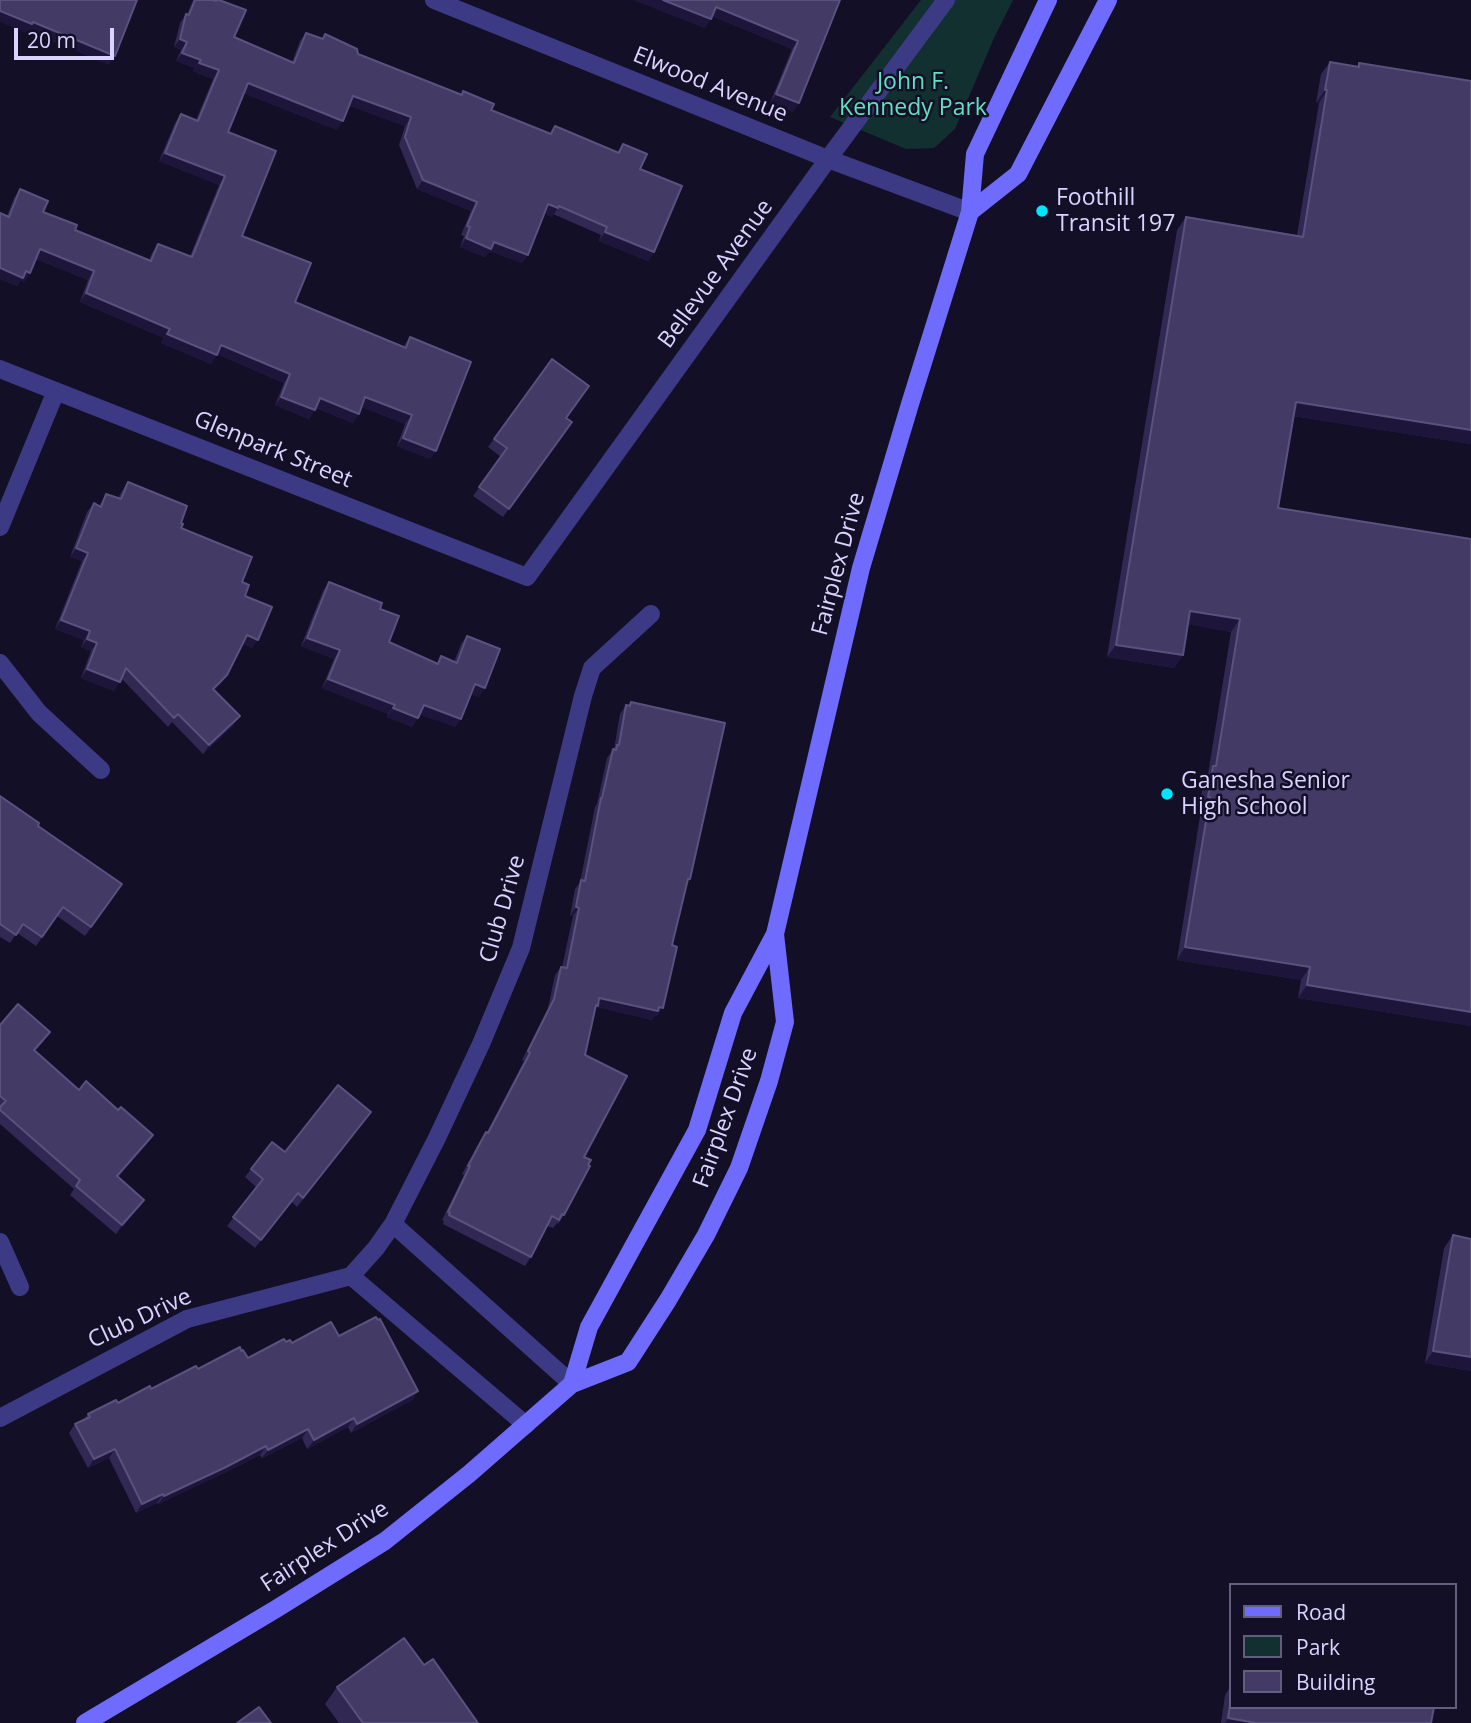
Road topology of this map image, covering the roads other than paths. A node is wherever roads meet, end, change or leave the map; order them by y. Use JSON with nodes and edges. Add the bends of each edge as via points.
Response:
{"nodes":[{"id":1,"x":434,"y":0,"type":"edge"},
{"id":2,"x":946,"y":0,"type":"edge"},
{"id":3,"x":1048,"y":0,"type":"edge"},
{"id":4,"x":1108,"y":0,"type":"edge"},
{"id":5,"x":828,"y":159,"type":"junction"},
{"id":6,"x":970,"y":212,"type":"junction"},
{"id":7,"x":0,"y":369,"type":"edge"},
{"id":8,"x":56,"y":391,"type":"junction"},
{"id":9,"x":0,"y":527,"type":"edge"},
{"id":10,"x":527,"y":577,"type":"joint"},
{"id":11,"x":652,"y":614,"type":"dead end"},
{"id":12,"x":0,"y":663,"type":"edge"},
{"id":13,"x":101,"y":770,"type":"dead end"},
{"id":14,"x":775,"y":934,"type":"junction"},
{"id":15,"x":393,"y":1224,"type":"junction"},
{"id":16,"x":0,"y":1242,"type":"edge"},
{"id":17,"x":351,"y":1276,"type":"junction"},
{"id":18,"x":20,"y":1287,"type":"dead end"},
{"id":19,"x":572,"y":1384,"type":"junction"},
{"id":20,"x":0,"y":1418,"type":"edge"},
{"id":21,"x":526,"y":1425,"type":"junction"},
{"id":22,"x":85,"y":1723,"type":"edge"}],
"edges":[{"from":1,"to":5,"type":"street","name":"Elwood Avenue"},
{"from":2,"to":5,"type":"street","name":"Bellevue Avenue"},
{"from":3,"to":6,"type":"main road","name":"Fairplex Drive","via":[[975,154]]},
{"from":4,"to":6,"type":"main road","via":[[1018,174]]},
{"from":5,"to":6,"type":"street","name":"Elwood Avenue"},
{"from":5,"to":10,"type":"street","name":"Bellevue Avenue"},
{"from":6,"to":14,"type":"main road","name":"Fairplex Drive","via":[[861,568]]},
{"from":7,"to":8,"type":"street","name":"Glenpark Street"},
{"from":8,"to":9,"type":"street"},
{"from":8,"to":10,"type":"street","name":"Glenpark Street"},
{"from":11,"to":15,"type":"street","name":"Club Drive","via":[[592,668],[522,947],[481,1044]]},
{"from":12,"to":13,"type":"street","via":[[39,713]]},
{"from":14,"to":19,"type":"main road","name":"Fairplex Drive","via":[[733,1013],[697,1130],[589,1327]]},
{"from":14,"to":19,"type":"main road","name":"Fairplex Drive","via":[[785,1022],[739,1168],[706,1235],[628,1362]]},
{"from":15,"to":17,"type":"street","name":"Club Drive"},
{"from":15,"to":19,"type":"street"},
{"from":16,"to":18,"type":"street"},
{"from":17,"to":20,"type":"street","name":"Club Drive","via":[[187,1319]]},
{"from":17,"to":21,"type":"street"},
{"from":19,"to":21,"type":"main road","name":"Fairplex Drive"},
{"from":21,"to":22,"type":"main road","name":"Fairplex Drive","via":[[385,1541]]}]}
